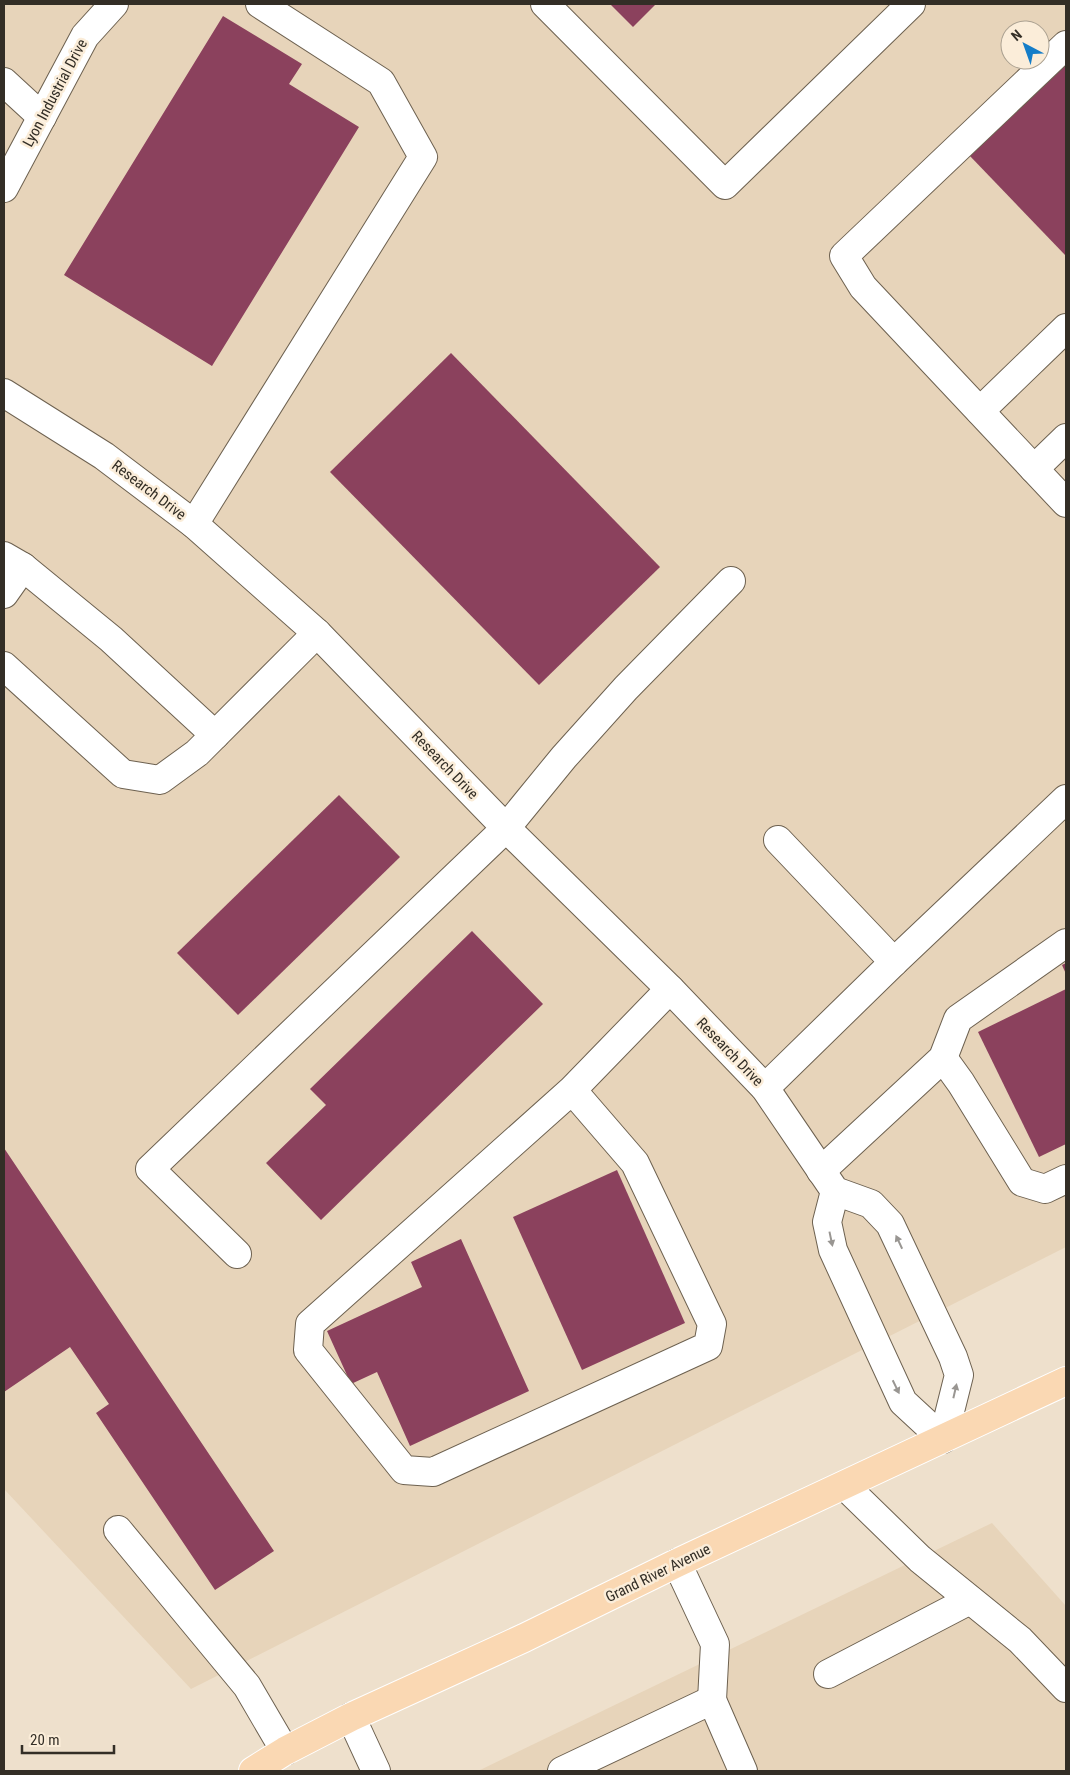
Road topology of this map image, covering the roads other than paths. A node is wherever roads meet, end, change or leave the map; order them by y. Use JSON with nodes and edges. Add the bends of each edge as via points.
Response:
{"nodes":[{"id":1,"x":114,"y":4,"type":"edge"},
{"id":2,"x":260,"y":4,"type":"edge"},
{"id":3,"x":545,"y":4,"type":"edge"},
{"id":4,"x":911,"y":4,"type":"edge"},
{"id":5,"x":1066,"y":45,"type":"edge"},
{"id":6,"x":4,"y":82,"type":"edge"},
{"id":7,"x":42,"y":117,"type":"junction"},
{"id":8,"x":4,"y":188,"type":"edge"},
{"id":9,"x":1066,"y":328,"type":"edge"},
{"id":10,"x":4,"y":393,"type":"edge"},
{"id":11,"x":980,"y":411,"type":"junction"},
{"id":12,"x":1066,"y":438,"type":"edge"},
{"id":13,"x":1034,"y":469,"type":"junction"},
{"id":14,"x":1066,"y":503,"type":"edge"},
{"id":15,"x":194,"y":524,"type":"junction"},
{"id":16,"x":13,"y":561,"type":"edge"},
{"id":17,"x":731,"y":581,"type":"dead end"},
{"id":18,"x":4,"y":594,"type":"edge"},
{"id":19,"x":317,"y":633,"type":"junction"},
{"id":20,"x":4,"y":666,"type":"edge"},
{"id":21,"x":215,"y":735,"type":"junction"},
{"id":22,"x":1066,"y":799,"type":"edge"},
{"id":23,"x":506,"y":828,"type":"junction"},
{"id":24,"x":778,"y":840,"type":"dead end"},
{"id":25,"x":1066,"y":943,"type":"edge"},
{"id":26,"x":894,"y":962,"type":"junction"},
{"id":27,"x":670,"y":989,"type":"junction"},
{"id":28,"x":943,"y":1058,"type":"junction"},
{"id":29,"x":765,"y":1088,"type":"junction"},
{"id":30,"x":572,"y":1090,"type":"junction"},
{"id":31,"x":1066,"y":1179,"type":"edge"},
{"id":32,"x":828,"y":1181,"type":"junction"},
{"id":33,"x":237,"y":1254,"type":"dead end"},
{"id":34,"x":1066,"y":1381,"type":"edge"},
{"id":35,"x":943,"y":1439,"type":"junction"},
{"id":36,"x":844,"y":1486,"type":"junction"},
{"id":37,"x":118,"y":1530,"type":"dead end"},
{"id":38,"x":677,"y":1563,"type":"junction"},
{"id":39,"x":970,"y":1600,"type":"junction"},
{"id":40,"x":828,"y":1674,"type":"dead end"},
{"id":41,"x":1066,"y":1688,"type":"edge"},
{"id":42,"x":712,"y":1700,"type":"junction"},
{"id":43,"x":351,"y":1717,"type":"junction"},
{"id":44,"x":285,"y":1751,"type":"junction"},
{"id":45,"x":253,"y":1771,"type":"edge"},
{"id":46,"x":376,"y":1771,"type":"edge"},
{"id":47,"x":562,"y":1771,"type":"edge"},
{"id":48,"x":743,"y":1771,"type":"edge"}],
"edges":[{"from":1,"to":7,"type":"street","name":"Lyon Industrial Drive","via":[[85,36]]},
{"from":2,"to":15,"type":"street","via":[[381,82],[423,157]]},
{"from":3,"to":4,"type":"street","via":[[725,185]]},
{"from":5,"to":11,"type":"street","via":[[844,256],[863,287]]},
{"from":6,"to":7,"type":"street"},
{"from":7,"to":8,"type":"street","name":"Lyon Industrial Drive"},
{"from":9,"to":11,"type":"street"},
{"from":10,"to":15,"type":"street","name":"Research Drive","via":[[104,456]]},
{"from":11,"to":13,"type":"street"},
{"from":12,"to":13,"type":"street"},
{"from":13,"to":14,"type":"street"},
{"from":15,"to":19,"type":"street","name":"Research Drive"},
{"from":16,"to":18,"type":"street"},
{"from":16,"to":21,"type":"street","via":[[111,639]]},
{"from":17,"to":23,"type":"street","via":[[613,702]]},
{"from":19,"to":21,"type":"street"},
{"from":19,"to":23,"type":"street","name":"Research Drive"},
{"from":20,"to":21,"type":"street","via":[[123,774],[160,780],[197,753]]},
{"from":22,"to":26,"type":"street"},
{"from":23,"to":27,"type":"street","name":"Research Drive"},
{"from":23,"to":33,"type":"street","via":[[150,1169]]},
{"from":24,"to":26,"type":"street"},
{"from":25,"to":28,"type":"street","via":[[958,1019]]},
{"from":26,"to":29,"type":"street"},
{"from":27,"to":29,"type":"street","name":"Research Drive"},
{"from":27,"to":30,"type":"street"},
{"from":28,"to":31,"type":"street","via":[[1022,1182],[1046,1189]]},
{"from":28,"to":32,"type":"street"},
{"from":29,"to":32,"type":"street","name":"Research Drive"},
{"from":30,"to":30,"type":"street","via":[[636,1163],[712,1324],[708,1346],[433,1472],[404,1470],[308,1350],[310,1324]]},
{"from":32,"to":35,"type":"street","one_way":true,"via":[[827,1222],[833,1250],[903,1402]]},
{"from":35,"to":32,"type":"street","one_way":true,"via":[[958,1375],[953,1357],[890,1224],[871,1204]]},
{"from":34,"to":35,"type":"main road","name":"Grand River Avenue"},
{"from":35,"to":36,"type":"main road","name":"Grand River Avenue"},
{"from":36,"to":38,"type":"main road","name":"Grand River Avenue"},
{"from":36,"to":39,"type":"street","via":[[920,1559]]},
{"from":37,"to":44,"type":"street","via":[[247,1686]]},
{"from":38,"to":42,"type":"street","via":[[715,1644]]},
{"from":38,"to":43,"type":"main road","name":"Grand River Avenue"},
{"from":39,"to":40,"type":"street"},
{"from":39,"to":41,"type":"street","via":[[1020,1640]]},
{"from":42,"to":47,"type":"street"},
{"from":42,"to":48,"type":"street"},
{"from":43,"to":44,"type":"main road","name":"Grand River Avenue"},
{"from":43,"to":46,"type":"street"},
{"from":44,"to":45,"type":"main road","name":"Grand River Avenue"}]}
